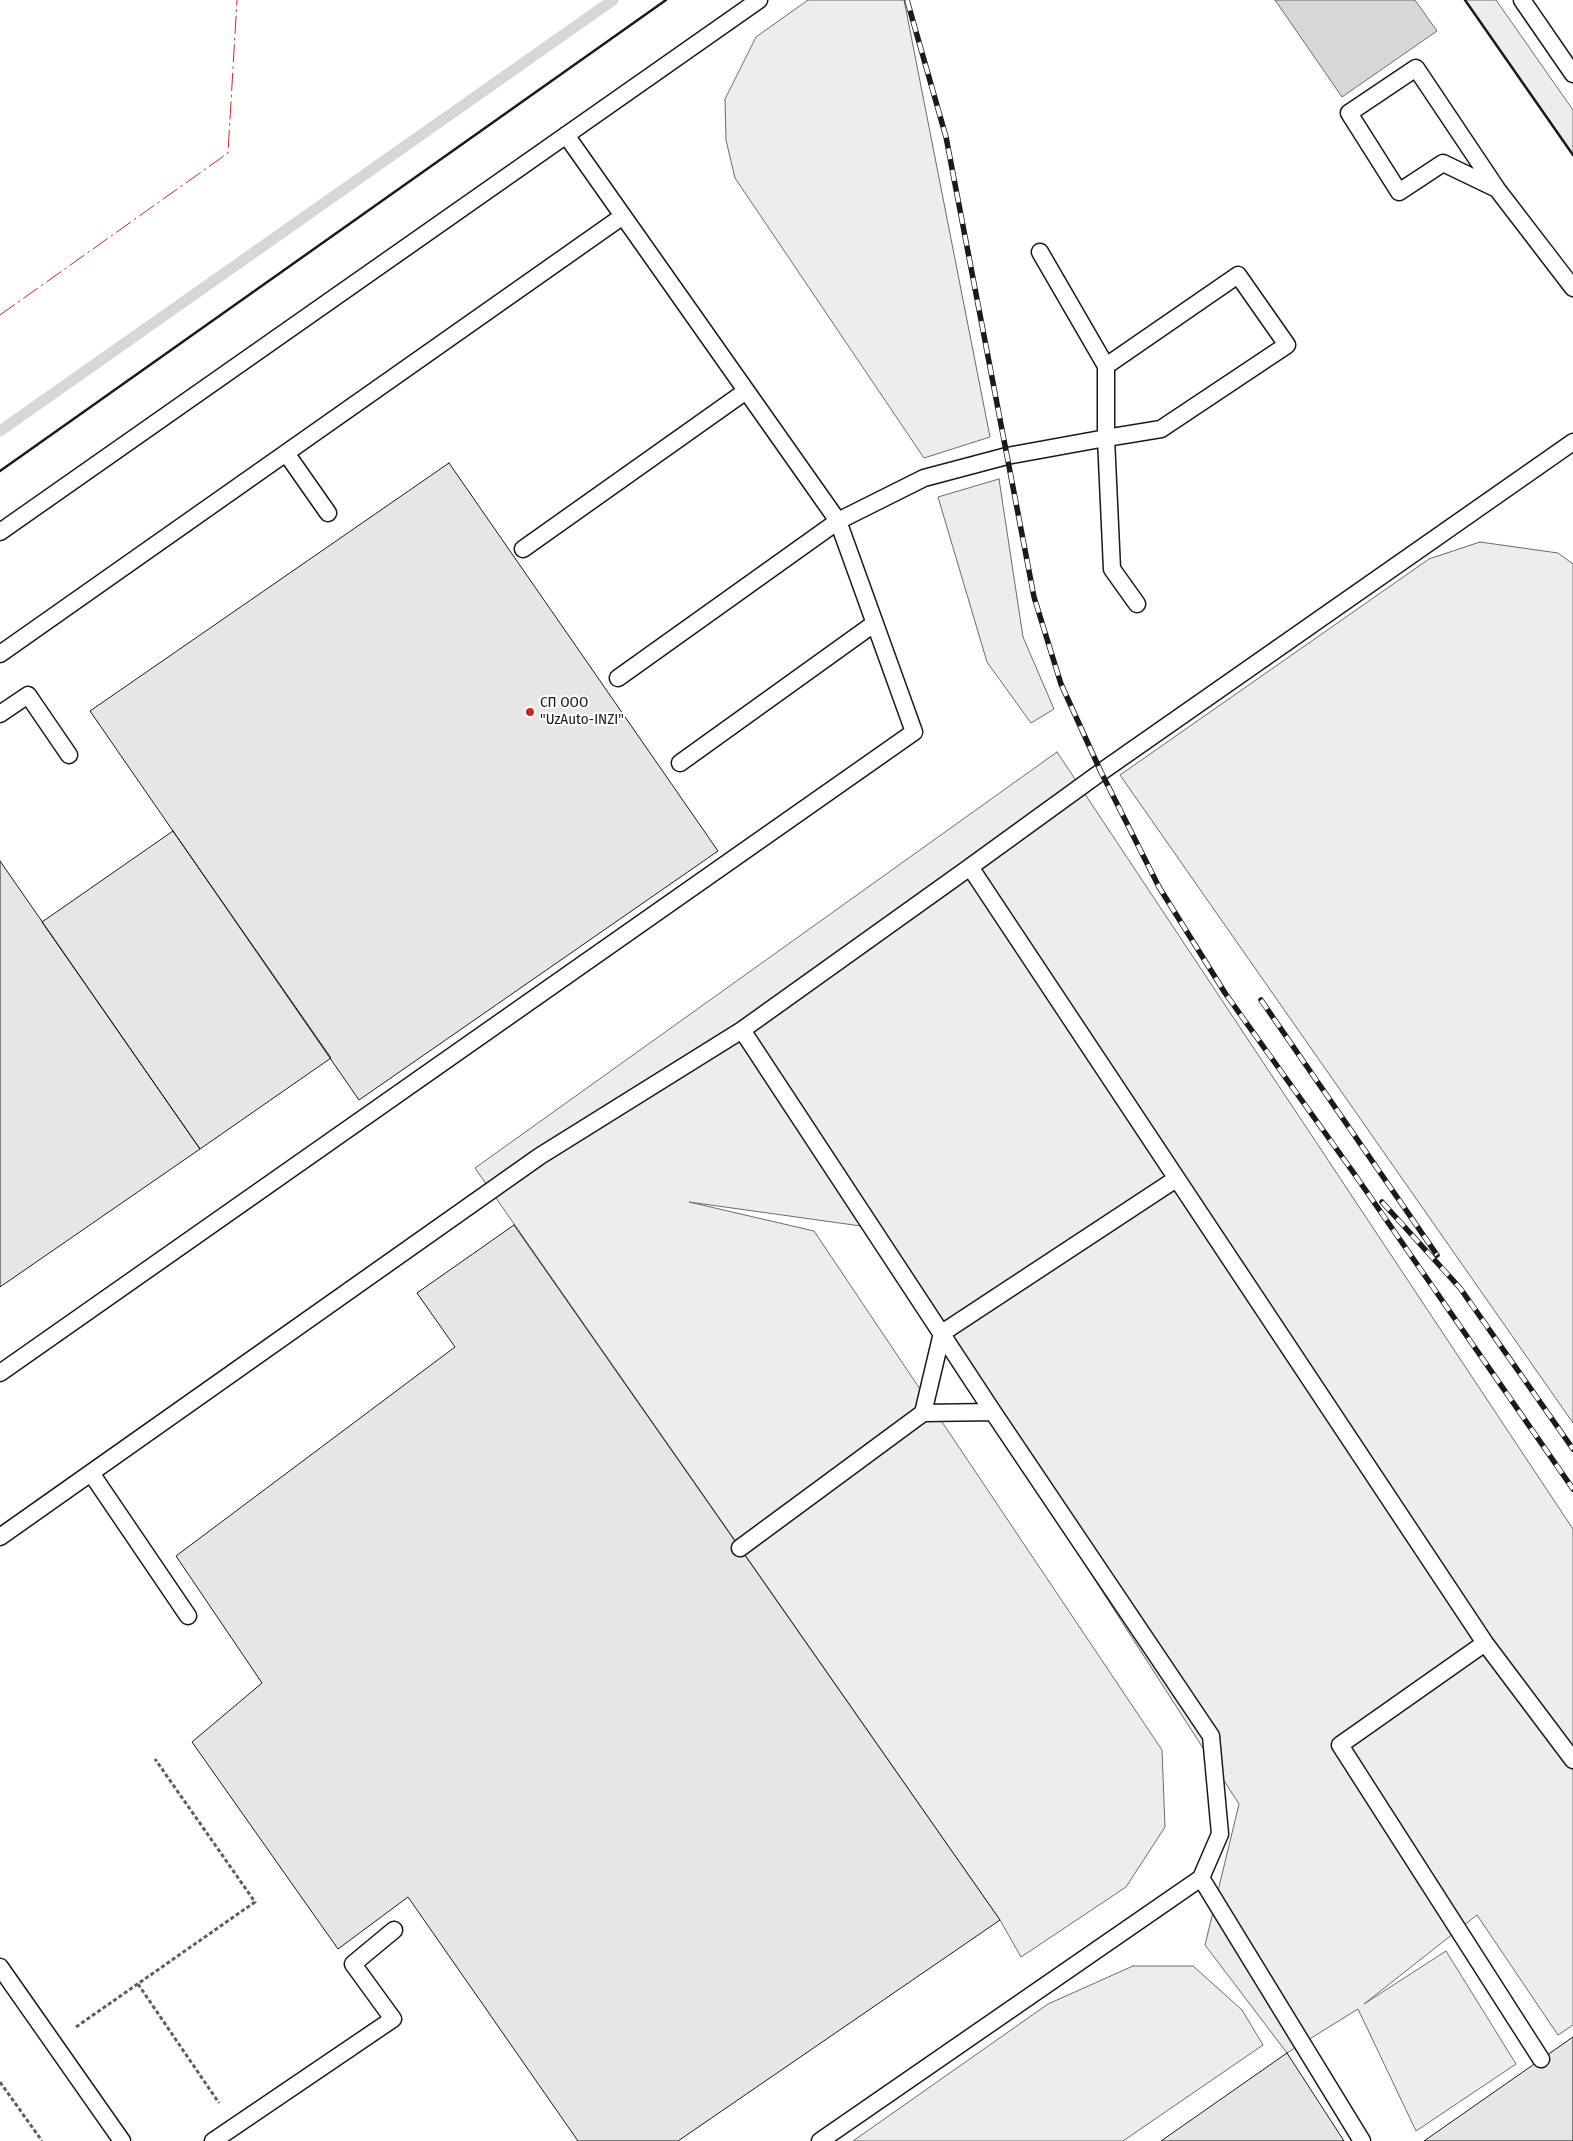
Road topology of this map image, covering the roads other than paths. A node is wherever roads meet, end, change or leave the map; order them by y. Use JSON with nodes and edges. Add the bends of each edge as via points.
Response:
{"nodes":[{"id":1,"x":759,"y":0,"type":"edge"},
{"id":2,"x":1522,"y":0,"type":"edge"},
{"id":3,"x":1573,"y":74,"type":"edge"},
{"id":4,"x":566,"y":135,"type":"junction"},
{"id":5,"x":1497,"y":189,"type":"junction"},
{"id":6,"x":623,"y":216,"type":"junction"},
{"id":7,"x":1040,"y":252,"type":"dead end"},
{"id":8,"x":1573,"y":288,"type":"edge"},
{"id":9,"x":1106,"y":366,"type":"junction"},
{"id":10,"x":746,"y":391,"type":"junction"},
{"id":11,"x":1106,"y":438,"type":"junction"},
{"id":12,"x":1573,"y":442,"type":"edge"},
{"id":13,"x":286,"y":453,"type":"junction"},
{"id":14,"x":328,"y":513,"type":"dead end"},
{"id":15,"x":838,"y":521,"type":"junction"},
{"id":16,"x":0,"y":532,"type":"edge"},
{"id":17,"x":523,"y":549,"type":"dead end"},
{"id":18,"x":1137,"y":604,"type":"dead end"},
{"id":19,"x":875,"y":623,"type":"junction"},
{"id":20,"x":0,"y":654,"type":"edge"},
{"id":21,"x":618,"y":678,"type":"dead end"},
{"id":22,"x":0,"y":714,"type":"edge"},
{"id":23,"x":68,"y":755,"type":"dead end"},
{"id":24,"x":680,"y":763,"type":"dead end"},
{"id":25,"x":970,"y":867,"type":"junction"},
{"id":26,"x":742,"y":1030,"type":"junction"},
{"id":27,"x":1176,"y":1179,"type":"junction"},
{"id":28,"x":942,"y":1333,"type":"junction"},
{"id":29,"x":0,"y":1373,"type":"edge"},
{"id":30,"x":993,"y":1412,"type":"junction"},
{"id":31,"x":923,"y":1413,"type":"junction"},
{"id":32,"x":91,"y":1473,"type":"junction"},
{"id":33,"x":0,"y":1536,"type":"edge"},
{"id":34,"x":740,"y":1548,"type":"dead end"},
{"id":35,"x":188,"y":1616,"type":"dead end"},
{"id":36,"x":1485,"y":1643,"type":"junction"},
{"id":37,"x":1573,"y":1760,"type":"edge"},
{"id":38,"x":1201,"y":1878,"type":"junction"},
{"id":39,"x":394,"y":1930,"type":"dead end"},
{"id":40,"x":0,"y":1967,"type":"edge"},
{"id":41,"x":1542,"y":2059,"type":"dead end"},
{"id":42,"x":122,"y":2141,"type":"edge"},
{"id":43,"x":213,"y":2141,"type":"edge"},
{"id":44,"x":820,"y":2141,"type":"edge"},
{"id":45,"x":1362,"y":2141,"type":"edge"}],
"edges":[{"from":1,"to":4,"type":"lane"},
{"from":2,"to":3,"type":"lane"},
{"from":4,"to":6,"type":"lane"},
{"from":4,"to":16,"type":"lane"},
{"from":5,"to":5,"type":"lane","via":[[1416,68],[1348,113],[1399,192],[1443,163]]},
{"from":5,"to":8,"type":"lane"},
{"from":6,"to":10,"type":"lane"},
{"from":6,"to":13,"type":"lane"},
{"from":7,"to":9,"type":"lane"},
{"from":9,"to":11,"type":"lane"},
{"from":9,"to":11,"type":"lane","via":[[1238,275],[1287,345],[1161,429]]},
{"from":10,"to":15,"type":"lane"},
{"from":10,"to":17,"type":"lane"},
{"from":11,"to":15,"type":"lane","via":[[1007,456],[924,478]]},
{"from":11,"to":18,"type":"lane","via":[[1112,569]]},
{"from":12,"to":25,"type":"lane"},
{"from":13,"to":14,"type":"lane"},
{"from":13,"to":20,"type":"lane"},
{"from":15,"to":19,"type":"lane"},
{"from":15,"to":21,"type":"lane"},
{"from":19,"to":24,"type":"lane"},
{"from":19,"to":29,"type":"lane","via":[[914,732]]},
{"from":22,"to":23,"type":"lane","via":[[28,695]]},
{"from":25,"to":26,"type":"lane"},
{"from":25,"to":27,"type":"lane"},
{"from":26,"to":28,"type":"lane"},
{"from":26,"to":32,"type":"lane","via":[[540,1156]]},
{"from":27,"to":28,"type":"lane"},
{"from":27,"to":36,"type":"lane"},
{"from":28,"to":30,"type":"lane"},
{"from":28,"to":31,"type":"lane"},
{"from":30,"to":31,"type":"lane"},
{"from":30,"to":38,"type":"lane","via":[[1212,1736],[1220,1834]]},
{"from":31,"to":34,"type":"lane"},
{"from":32,"to":33,"type":"lane"},
{"from":32,"to":35,"type":"lane"},
{"from":36,"to":37,"type":"lane"},
{"from":36,"to":41,"type":"lane","via":[[1340,1746]]},
{"from":38,"to":44,"type":"lane"},
{"from":38,"to":45,"type":"lane"},
{"from":39,"to":43,"type":"lane","via":[[353,1964],[393,2019]]},
{"from":40,"to":42,"type":"lane"}]}
